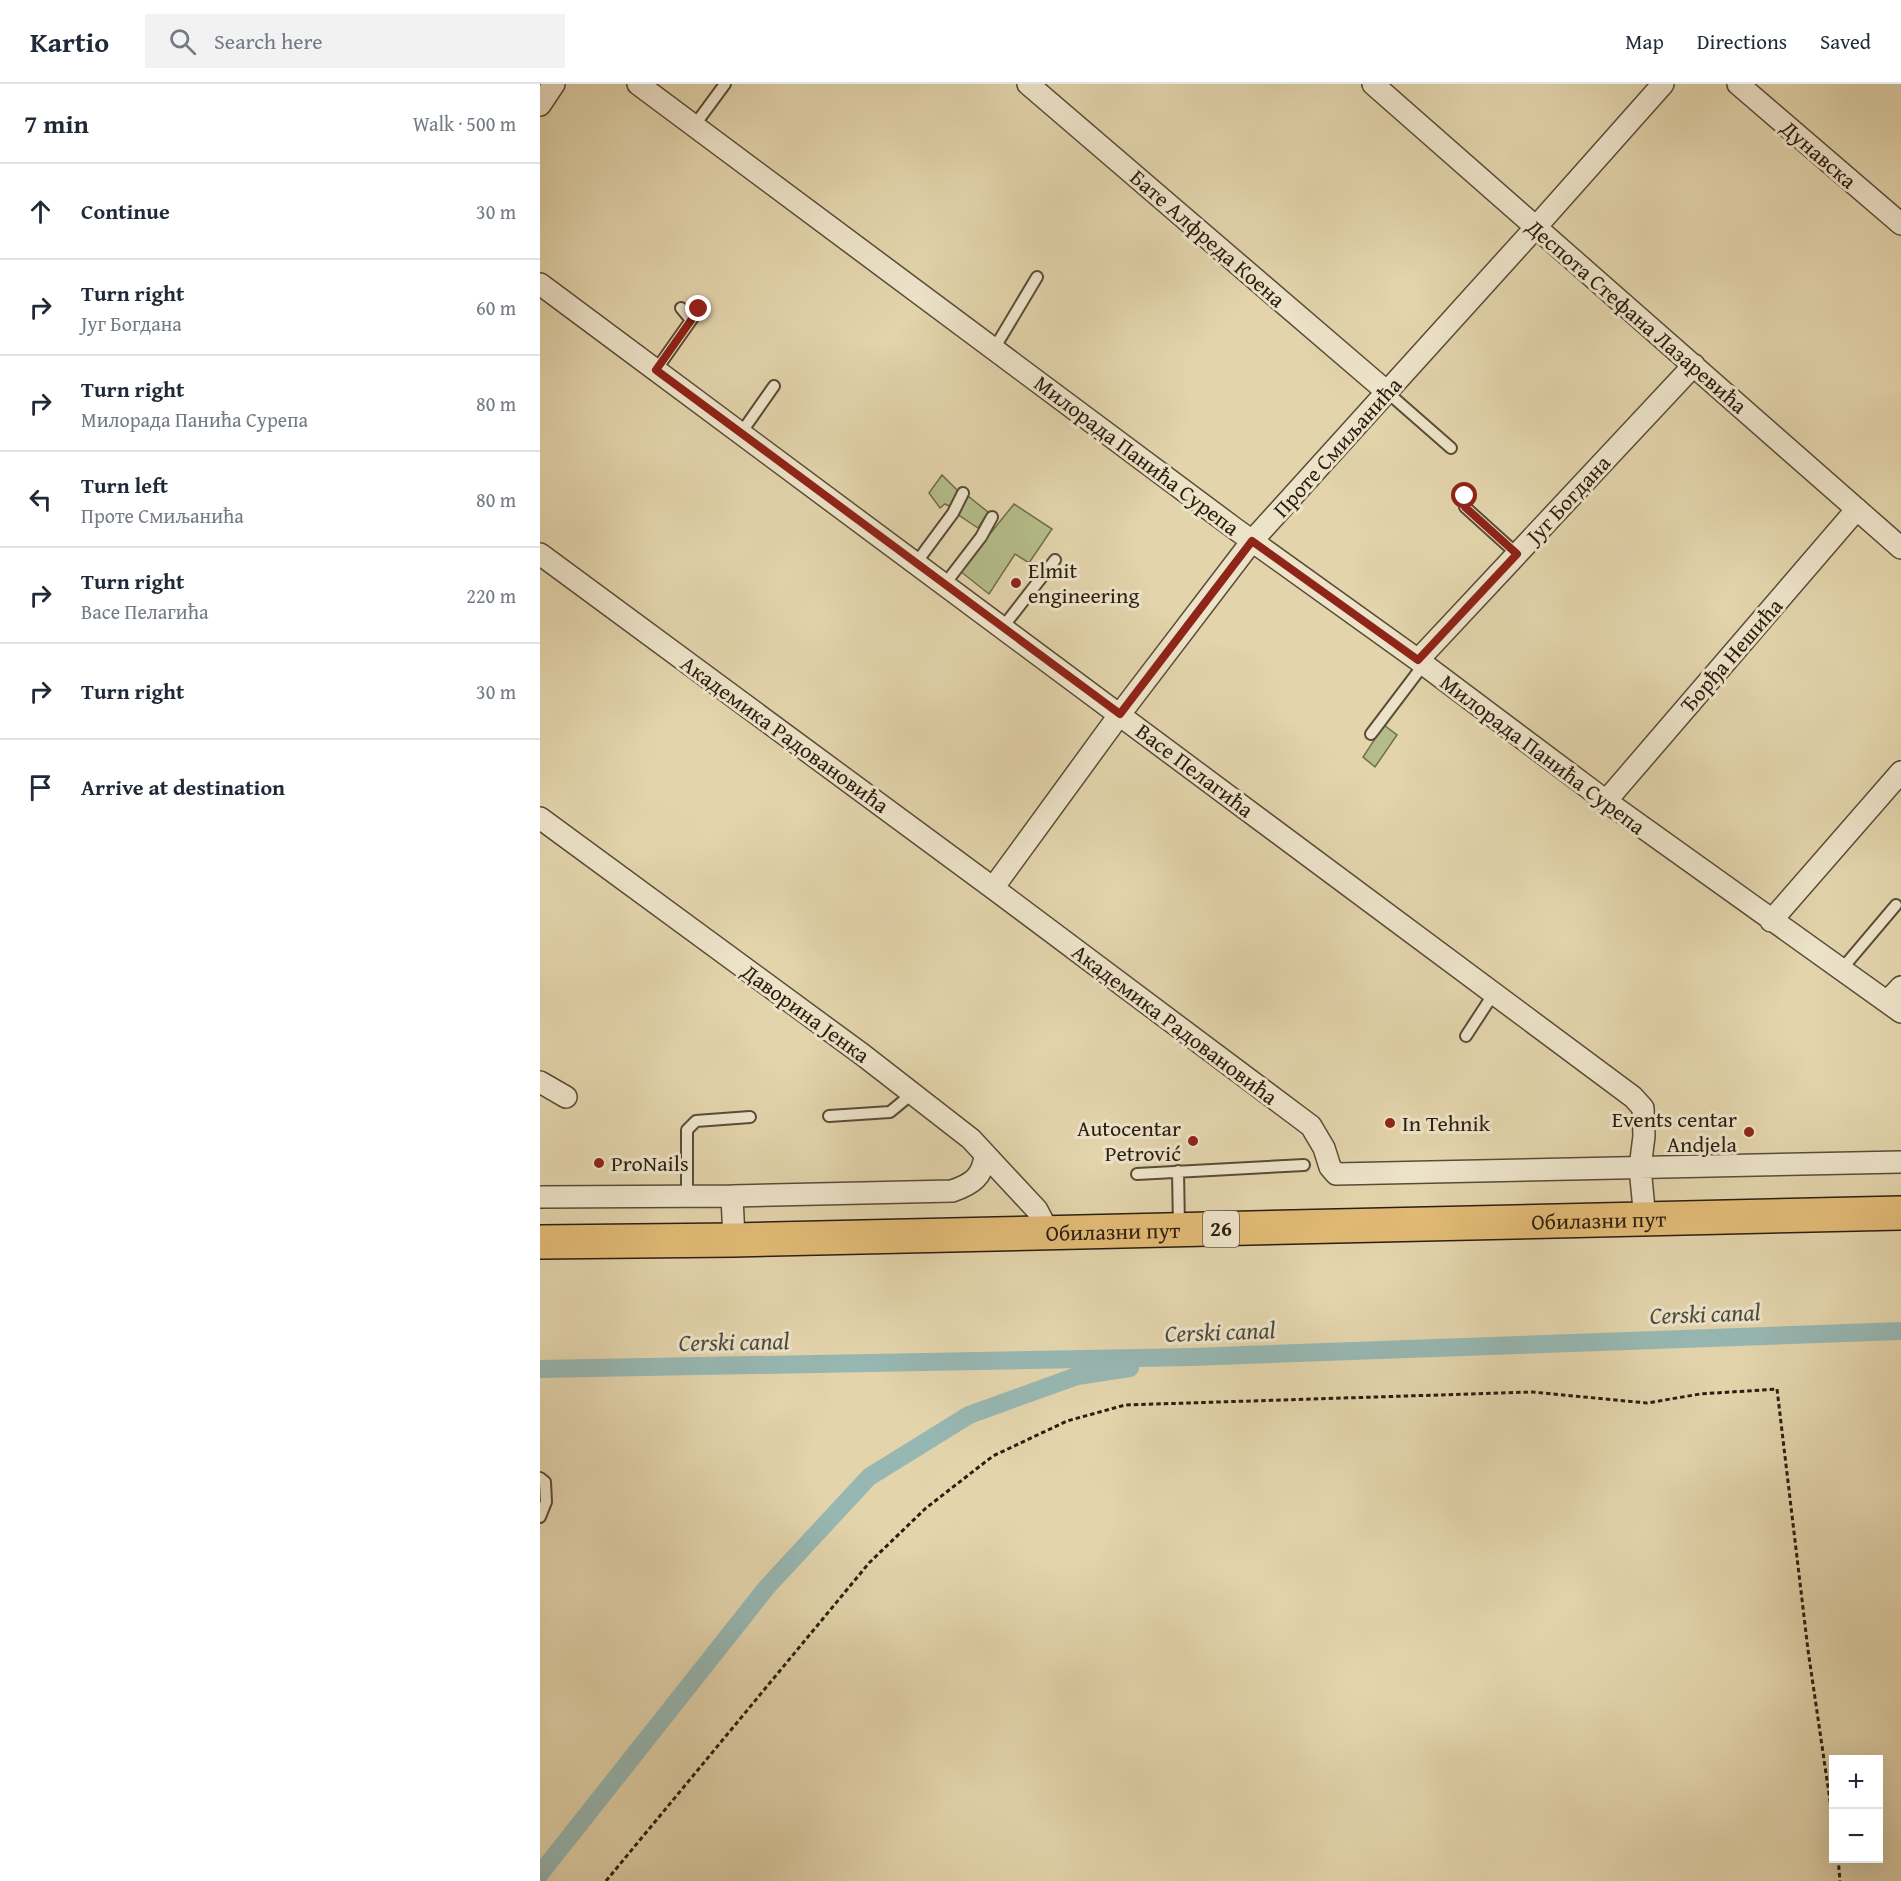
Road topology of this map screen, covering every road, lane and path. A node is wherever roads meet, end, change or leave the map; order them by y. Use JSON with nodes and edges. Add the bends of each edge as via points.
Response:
{"nodes":[{"id":1,"x":554,"y":84,"type":"edge"},
{"id":2,"x":638,"y":84,"type":"edge"},
{"id":3,"x":725,"y":84,"type":"edge"},
{"id":4,"x":1028,"y":84,"type":"edge"},
{"id":5,"x":1373,"y":84,"type":"edge"},
{"id":6,"x":1663,"y":84,"type":"edge"},
{"id":7,"x":1738,"y":84,"type":"edge"},
{"id":8,"x":540,"y":105,"type":"edge"},
{"id":9,"x":694,"y":126,"type":"junction"},
{"id":10,"x":1901,"y":224,"type":"edge"},
{"id":11,"x":1536,"y":227,"type":"junction"},
{"id":12,"x":1037,"y":277,"type":"dead end"},
{"id":13,"x":540,"y":284,"type":"edge"},
{"id":14,"x":681,"y":309,"type":"dead end"},
{"id":15,"x":699,"y":309,"type":"dead end"},
{"id":16,"x":691,"y":320,"type":"junction"},
{"id":17,"x":994,"y":349,"type":"junction"},
{"id":18,"x":1694,"y":364,"type":"junction"},
{"id":19,"x":656,"y":370,"type":"junction"},
{"id":20,"x":774,"y":386,"type":"dead end"},
{"id":21,"x":1387,"y":392,"type":"junction"},
{"id":22,"x":741,"y":433,"type":"junction"},
{"id":23,"x":1451,"y":448,"type":"dead end"},
{"id":24,"x":963,"y":493,"type":"dead end"},
{"id":25,"x":1466,"y":496,"type":"dead end"},
{"id":26,"x":1857,"y":509,"type":"junction"},
{"id":27,"x":992,"y":517,"type":"dead end"},
{"id":28,"x":1252,"y":541,"type":"junction"},
{"id":29,"x":1901,"y":548,"type":"edge"},
{"id":30,"x":540,"y":554,"type":"edge"},
{"id":31,"x":1517,"y":554,"type":"junction"},
{"id":32,"x":1055,"y":560,"type":"dead end"},
{"id":33,"x":916,"y":563,"type":"junction"},
{"id":34,"x":945,"y":584,"type":"junction"},
{"id":35,"x":1003,"y":627,"type":"junction"},
{"id":36,"x":1421,"y":662,"type":"junction"},
{"id":37,"x":1120,"y":714,"type":"junction"},
{"id":38,"x":1371,"y":734,"type":"dead end"},
{"id":39,"x":1901,"y":772,"type":"edge"},
{"id":40,"x":1606,"y":801,"type":"junction"},
{"id":41,"x":540,"y":818,"type":"edge"},
{"id":42,"x":993,"y":888,"type":"junction"},
{"id":43,"x":1896,"y":905,"type":"dead end"},
{"id":44,"x":1771,"y":921,"type":"junction"},
{"id":45,"x":1841,"y":970,"type":"junction"},
{"id":46,"x":1494,"y":993,"type":"junction"},
{"id":47,"x":1896,"y":1000,"type":"edge"},
{"id":48,"x":1466,"y":1036,"type":"dead end"},
{"id":49,"x":540,"y":1082,"type":"edge"},
{"id":50,"x":913,"y":1093,"type":"junction"},
{"id":51,"x":566,"y":1096,"type":"dead end"},
{"id":52,"x":829,"y":1116,"type":"dead end"},
{"id":53,"x":750,"y":1117,"type":"dead end"},
{"id":54,"x":1901,"y":1162,"type":"edge"},
{"id":55,"x":988,"y":1163,"type":"junction"},
{"id":56,"x":1304,"y":1165,"type":"dead end"},
{"id":57,"x":1640,"y":1168,"type":"junction"},
{"id":58,"x":1178,"y":1172,"type":"junction"},
{"id":59,"x":1137,"y":1173,"type":"dead end"},
{"id":60,"x":687,"y":1196,"type":"junction"},
{"id":61,"x":732,"y":1196,"type":"junction"},
{"id":62,"x":540,"y":1197,"type":"edge"},
{"id":63,"x":1901,"y":1213,"type":"edge"},
{"id":64,"x":1645,"y":1219,"type":"junction"},
{"id":65,"x":1179,"y":1230,"type":"junction"},
{"id":66,"x":1049,"y":1233,"type":"junction"},
{"id":67,"x":734,"y":1240,"type":"junction"},
{"id":68,"x":540,"y":1242,"type":"edge"},
{"id":69,"x":540,"y":1478,"type":"edge"},
{"id":70,"x":540,"y":1516,"type":"edge"},
{"id":71,"x":1830,"y":1809,"type":"edge"},
{"id":72,"x":1838,"y":1863,"type":"edge"},
{"id":73,"x":606,"y":1881,"type":"edge"},
{"id":74,"x":1840,"y":1881,"type":"edge"}],
"edges":[{"from":1,"to":8,"type":"street"},
{"from":2,"to":9,"type":"street","name":"Милорада Панића Сурепа"},
{"from":3,"to":9,"type":"lane"},
{"from":4,"to":21,"type":"street","name":"Бате Алфреда Коена"},
{"from":5,"to":11,"type":"street","name":"Деспота Стефана Лазаревића"},
{"from":6,"to":11,"type":"street","name":"Проте Смиљанића"},
{"from":7,"to":10,"type":"street","name":"Дунавска"},
{"from":9,"to":17,"type":"street","name":"Милорада Панића Сурепа"},
{"from":11,"to":18,"type":"street","name":"Деспота Стефана Лазаревића"},
{"from":11,"to":21,"type":"street","name":"Проте Смиљанића"},
{"from":12,"to":17,"type":"lane"},
{"from":13,"to":19,"type":"street","name":"Васе Пелагића"},
{"from":14,"to":16,"type":"lane"},
{"from":15,"to":16,"type":"lane"},
{"from":16,"to":19,"type":"lane"},
{"from":17,"to":28,"type":"street","name":"Милорада Панића Сурепа"},
{"from":18,"to":26,"type":"street","name":"Деспота Стефана Лазаревића"},
{"from":18,"to":31,"type":"street","name":"Југ Богдана"},
{"from":19,"to":22,"type":"street","name":"Васе Пелагића"},
{"from":20,"to":22,"type":"lane"},
{"from":21,"to":23,"type":"lane"},
{"from":21,"to":28,"type":"street","name":"Проте Смиљанића"},
{"from":22,"to":33,"type":"street","name":"Васе Пелагића"},
{"from":24,"to":33,"type":"lane"},
{"from":25,"to":31,"type":"lane","via":[[1465,507]]},
{"from":26,"to":29,"type":"street","name":"Деспота Стефана Лазаревића"},
{"from":26,"to":40,"type":"street","name":"Ђорђа Нешића"},
{"from":27,"to":34,"type":"lane"},
{"from":28,"to":36,"type":"street","name":"Милорада Панића Сурепа"},
{"from":28,"to":37,"type":"street","name":"Проте Смиљанића"},
{"from":30,"to":42,"type":"street","name":"Академика Радовановића"},
{"from":31,"to":36,"type":"street","name":"Југ Богдана"},
{"from":32,"to":35,"type":"lane"},
{"from":33,"to":34,"type":"street","name":"Васе Пелагића"},
{"from":34,"to":35,"type":"street","name":"Васе Пелагића"},
{"from":35,"to":37,"type":"street","name":"Васе Пелагића"},
{"from":36,"to":38,"type":"lane"},
{"from":36,"to":40,"type":"street","name":"Милорада Панића Сурепа"},
{"from":37,"to":42,"type":"street","name":"Проте Смиљанића"},
{"from":37,"to":46,"type":"street","name":"Васе Пелагића"},
{"from":39,"to":44,"type":"street"},
{"from":40,"to":44,"type":"street","name":"Милорада Панића Сурепа"},
{"from":41,"to":50,"type":"street","name":"Даворина Јенка"},
{"from":42,"to":57,"type":"street","name":"Академика Радовановића","via":[[1311,1126],[1336,1174]]},
{"from":43,"to":45,"type":"lane"},
{"from":44,"to":45,"type":"street","name":"Милорада Панића Сурепа"},
{"from":45,"to":47,"type":"street","name":"Милорада Панића Сурепа"},
{"from":46,"to":48,"type":"lane"},
{"from":46,"to":57,"type":"street","name":"Васе Пелагића","via":[[1633,1096],[1643,1108]]},
{"from":49,"to":51,"type":"street"},
{"from":50,"to":52,"type":"lane","via":[[890,1113]]},
{"from":50,"to":55,"type":"street","name":"Даворина Јенка","via":[[971,1139]]},
{"from":53,"to":60,"type":"lane","via":[[696,1121],[687,1131]]},
{"from":54,"to":57,"type":"street","name":"Академика Радовановића"},
{"from":55,"to":61,"type":"street","via":[[971,1182],[952,1191]]},
{"from":55,"to":66,"type":"street","name":"Даворина Јенка","via":[[1037,1210]]},
{"from":56,"to":58,"type":"lane"},
{"from":57,"to":64,"type":"street","name":"Васе Пелагића"},
{"from":58,"to":59,"type":"lane"},
{"from":58,"to":65,"type":"lane"},
{"from":60,"to":61,"type":"street"},
{"from":60,"to":62,"type":"street"},
{"from":61,"to":67,"type":"street"},
{"from":63,"to":64,"type":"main road","name":"Обилазни пут","number":"26"},
{"from":64,"to":65,"type":"main road","name":"Обилазни пут","number":"26"},
{"from":65,"to":66,"type":"main road","name":"Обилазни пут","number":"26"},
{"from":66,"to":67,"type":"main road","name":"Обилазни пут","number":"26"},
{"from":67,"to":68,"type":"main road","name":"Обилазни пут","number":"26"},
{"from":69,"to":70,"type":"lane","via":[[546,1482],[546,1502]]},
{"from":71,"to":73,"type":"path","via":[[1777,1389],[1700,1394],[1647,1403],[1532,1392],[1125,1404],[1066,1421],[993,1456],[926,1508],[869,1563]]},
{"from":72,"to":74,"type":"path"}]}
